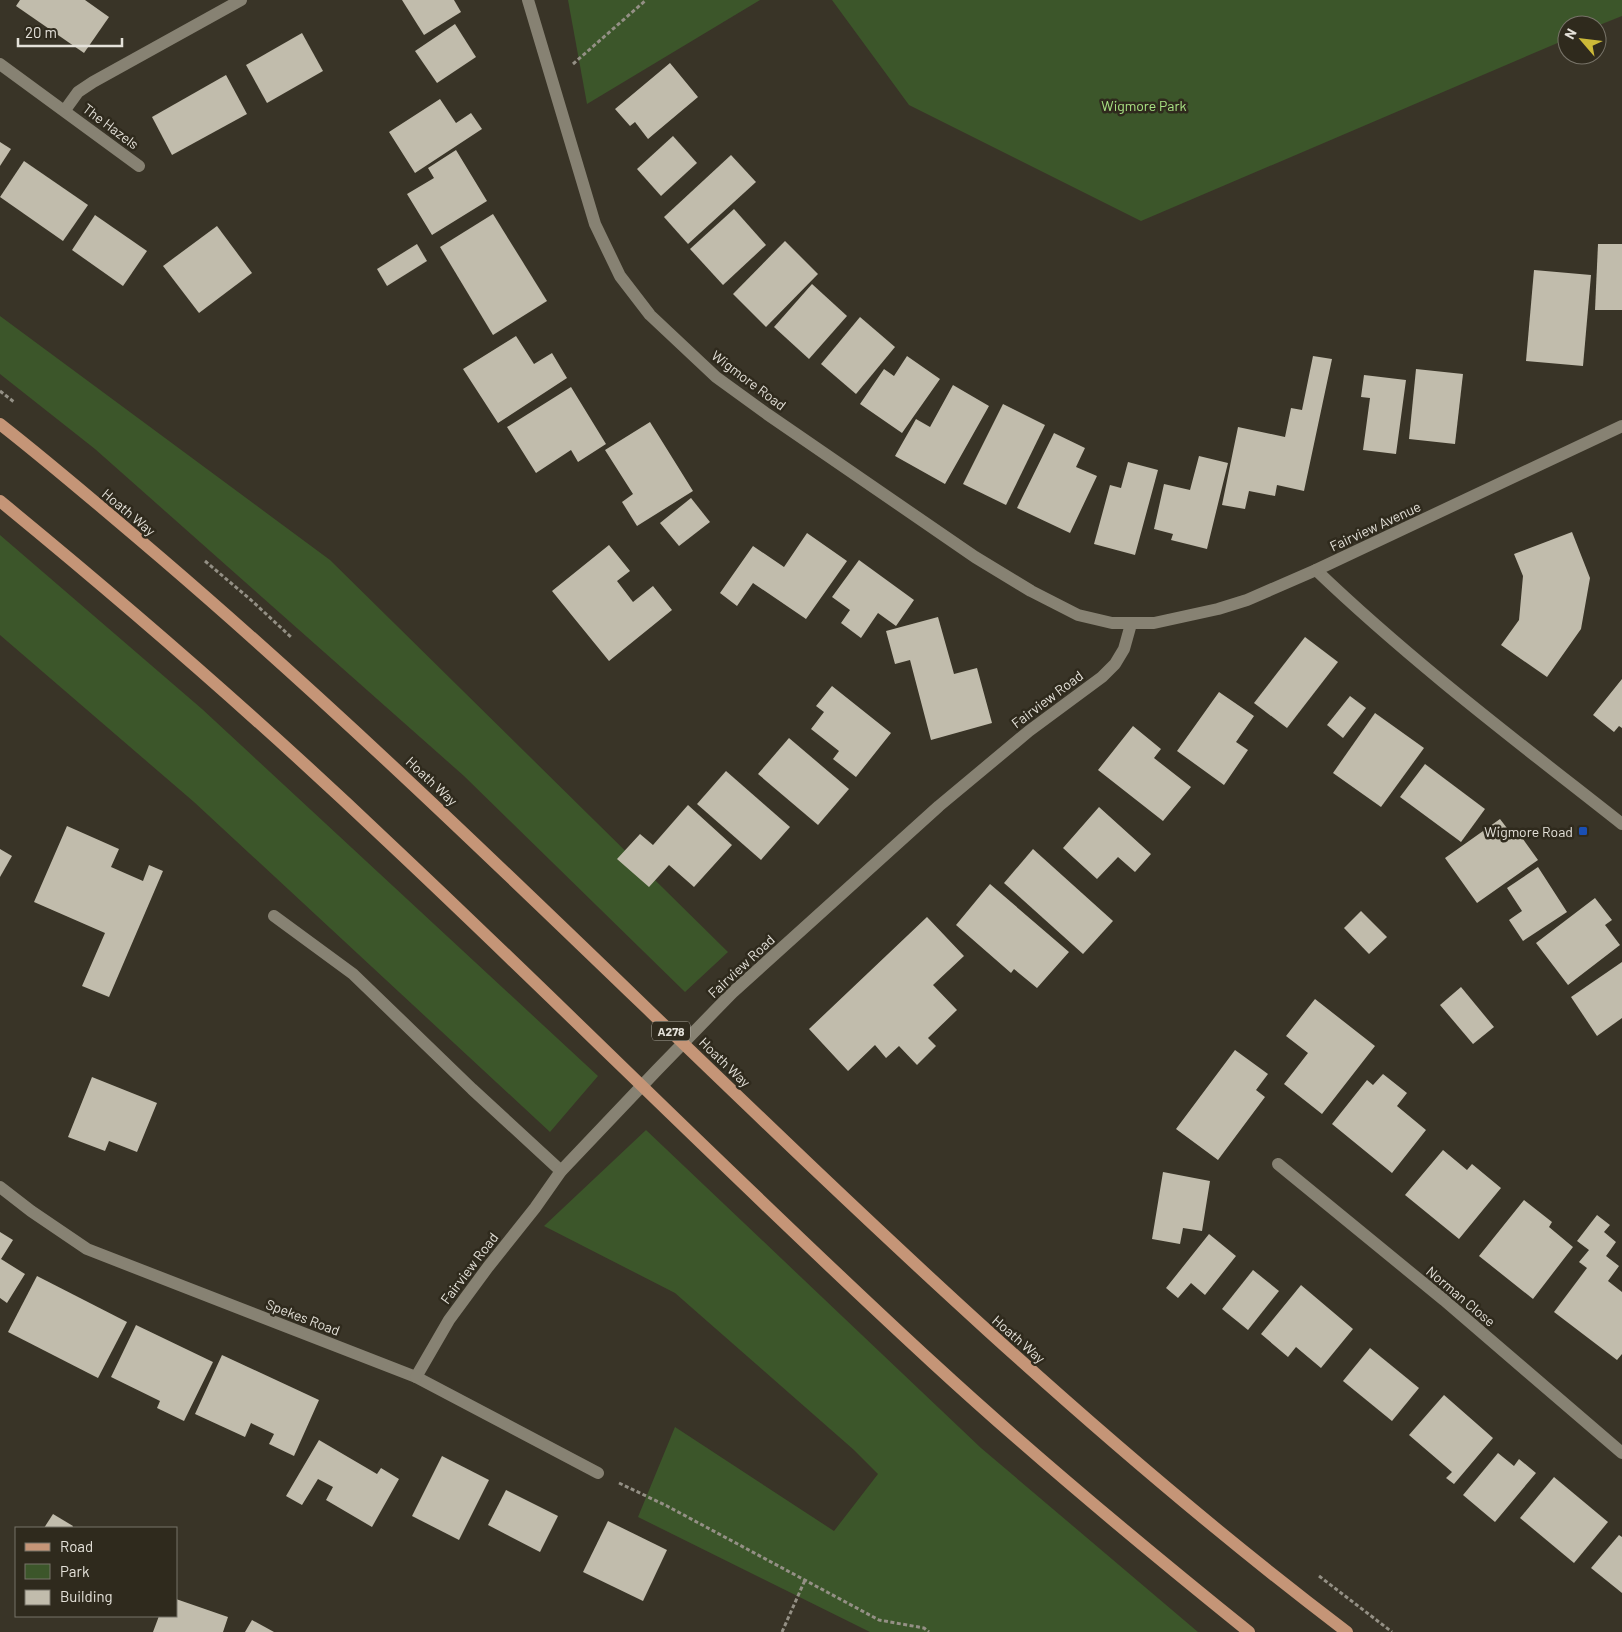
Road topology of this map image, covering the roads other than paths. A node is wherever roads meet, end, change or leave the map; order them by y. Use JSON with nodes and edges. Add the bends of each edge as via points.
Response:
{"nodes":[{"id":1,"x":242,"y":0,"type":"edge"},
{"id":2,"x":528,"y":0,"type":"edge"},
{"id":3,"x":0,"y":64,"type":"edge"},
{"id":4,"x":65,"y":110,"type":"junction"},
{"id":5,"x":139,"y":166,"type":"dead end"},
{"id":6,"x":0,"y":424,"type":"edge"},
{"id":7,"x":1622,"y":426,"type":"edge"},
{"id":8,"x":0,"y":501,"type":"edge"},
{"id":9,"x":1316,"y":570,"type":"junction"},
{"id":10,"x":1131,"y":624,"type":"junction"},
{"id":11,"x":1622,"y":824,"type":"edge"},
{"id":12,"x":274,"y":916,"type":"dead end"},
{"id":13,"x":1278,"y":1164,"type":"dead end"},
{"id":14,"x":561,"y":1171,"type":"junction"},
{"id":15,"x":0,"y":1187,"type":"edge"},
{"id":16,"x":416,"y":1377,"type":"junction"},
{"id":17,"x":1622,"y":1454,"type":"edge"},
{"id":18,"x":598,"y":1473,"type":"road end"},
{"id":19,"x":1249,"y":1632,"type":"edge"},
{"id":20,"x":1347,"y":1632,"type":"edge"}],
"edges":[{"from":1,"to":4,"type":"street","name":"The Hazels","via":[[93,82],[78,92]]},
{"from":2,"to":10,"type":"street","name":"Wigmore Road","via":[[595,224],[620,276],[650,315],[716,377],[997,570],[1078,615]]},
{"from":3,"to":4,"type":"street","name":"The Hazels"},
{"from":4,"to":5,"type":"street","name":"The Hazels"},
{"from":6,"to":20,"type":"main road","name":"Hoath Way","number":"A278","via":[[236,622],[427,796],[982,1327],[1197,1514]]},
{"from":7,"to":9,"type":"street","name":"Fairview Avenue"},
{"from":8,"to":19,"type":"main road","via":[[210,679],[375,829],[747,1189],[935,1365],[1146,1549]]},
{"from":9,"to":10,"type":"street","name":"Fairview Avenue","via":[[1218,609],[1154,623]]},
{"from":9,"to":11,"type":"street","via":[[1452,690]]},
{"from":10,"to":14,"type":"street","name":"Fairview Road","via":[[1124,649],[1102,677],[1029,731],[939,806],[732,993]]},
{"from":12,"to":14,"type":"street","via":[[353,974]]},
{"from":13,"to":17,"type":"street","name":"Norman Close","via":[[1444,1300]]},
{"from":14,"to":16,"type":"street","name":"Fairview Road","via":[[449,1320]]},
{"from":15,"to":16,"type":"street","name":"Spekes Road","via":[[88,1249]]},
{"from":16,"to":18,"type":"street","name":"Spekes Road"}]}
